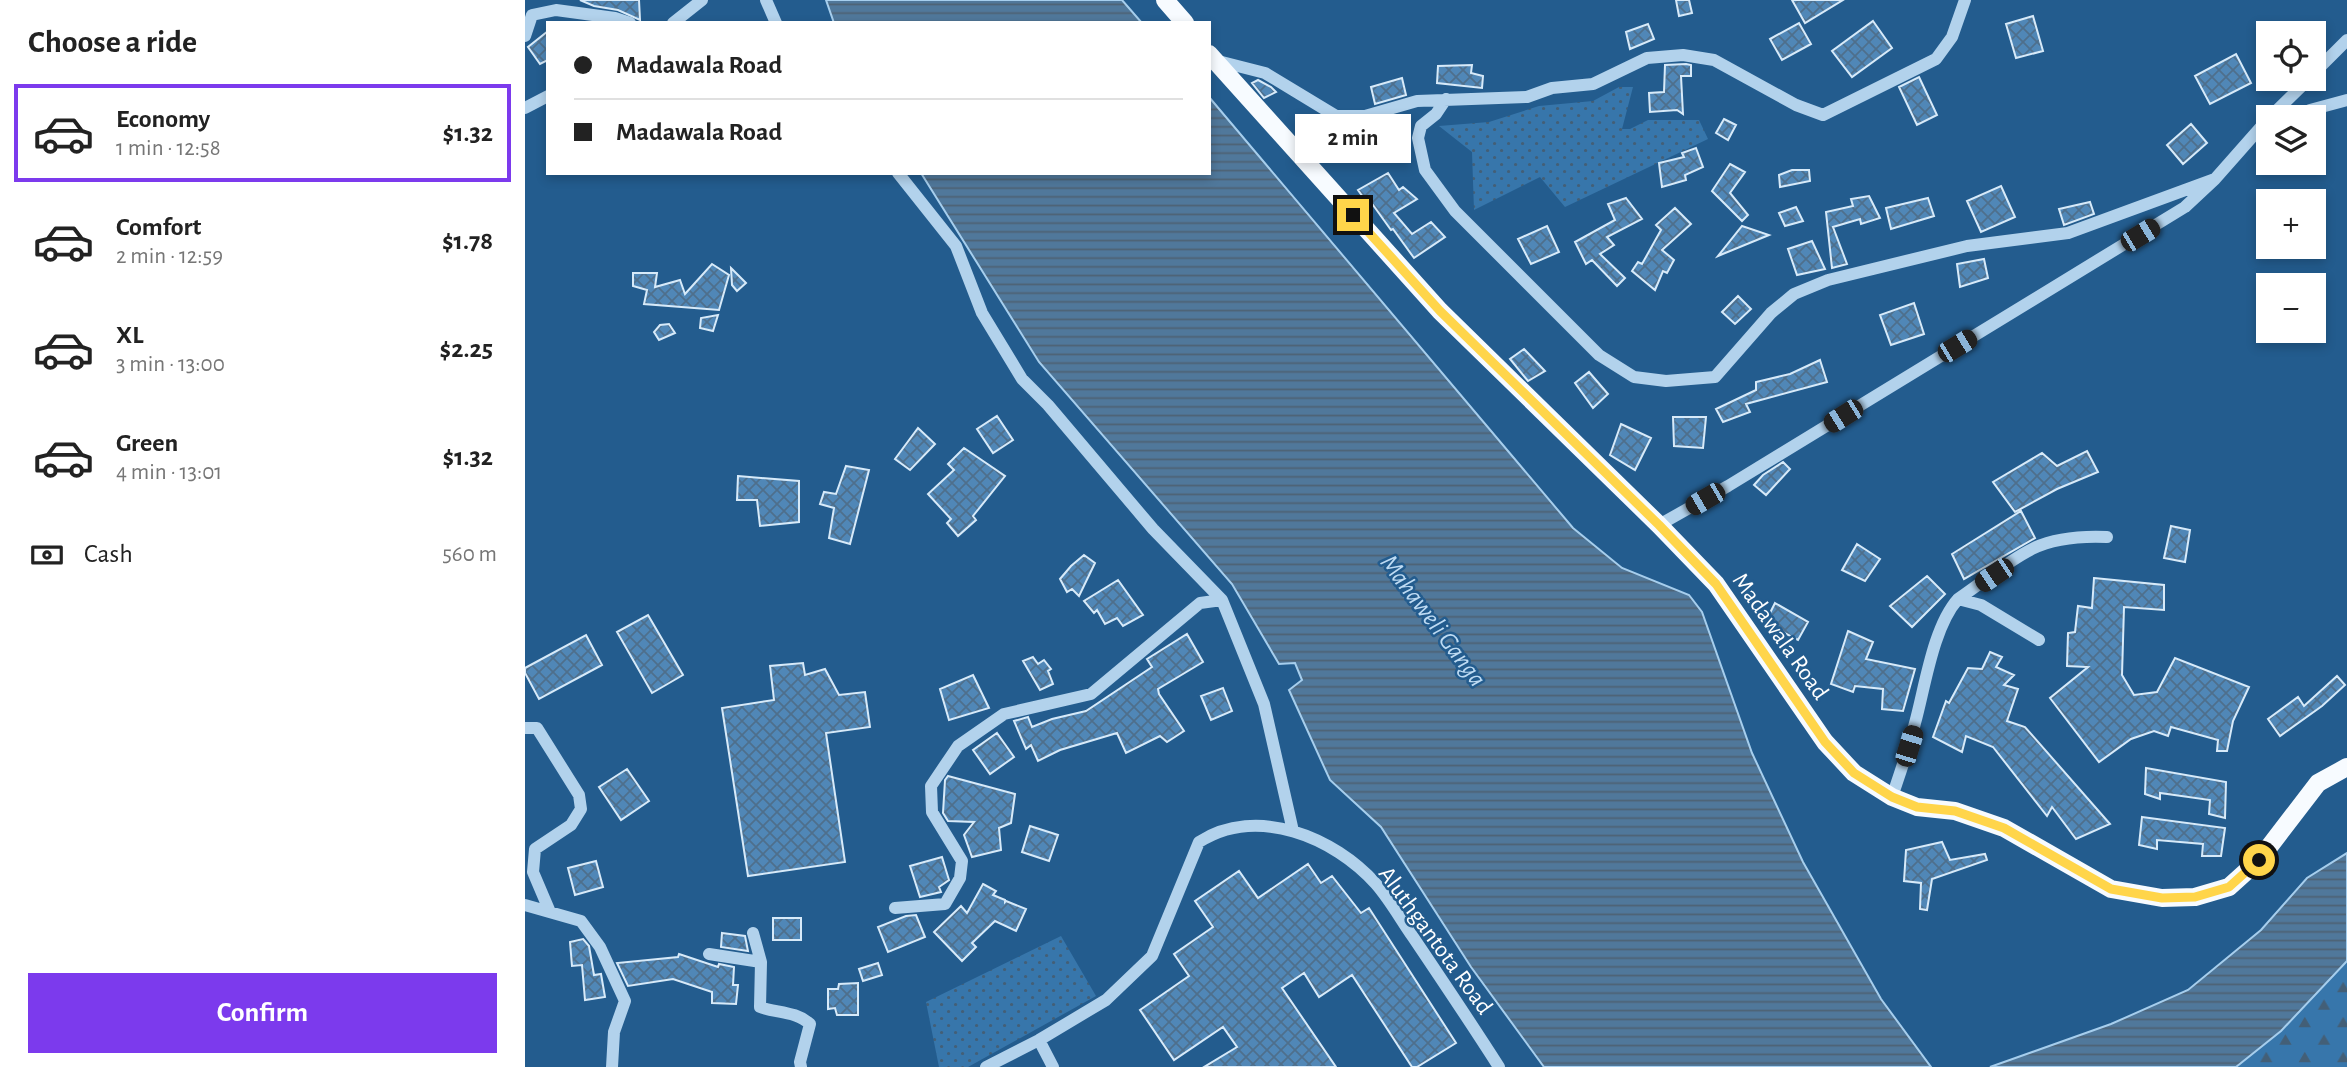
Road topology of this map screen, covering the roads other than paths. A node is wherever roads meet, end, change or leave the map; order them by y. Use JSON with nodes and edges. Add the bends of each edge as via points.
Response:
{"nodes":[{"id":1,"x":702,"y":0,"type":"edge"},
{"id":2,"x":766,"y":0,"type":"edge"},
{"id":3,"x":1165,"y":0,"type":"edge"},
{"id":4,"x":1965,"y":0,"type":"edge"},
{"id":5,"x":624,"y":21,"type":"edge"},
{"id":6,"x":676,"y":21,"type":"edge"},
{"id":7,"x":775,"y":21,"type":"edge"},
{"id":8,"x":1183,"y":21,"type":"edge"},
{"id":9,"x":525,"y":36,"type":"edge"},
{"id":10,"x":2347,"y":40,"type":"edge"},
{"id":11,"x":1211,"y":57,"type":"edge"},
{"id":12,"x":2326,"y":61,"type":"edge"},
{"id":13,"x":2297,"y":91,"type":"edge"},
{"id":14,"x":546,"y":97,"type":"edge"},
{"id":15,"x":1446,"y":99,"type":"junction"},
{"id":16,"x":2347,"y":100,"type":"edge"},
{"id":17,"x":2282,"y":105,"type":"edge"},
{"id":18,"x":2326,"y":106,"type":"edge"},
{"id":19,"x":525,"y":108,"type":"edge"},
{"id":20,"x":2256,"y":131,"type":"edge"},
{"id":21,"x":2256,"y":134,"type":"edge"},
{"id":22,"x":2251,"y":136,"type":"junction"},
{"id":23,"x":900,"y":175,"type":"edge"},
{"id":24,"x":2215,"y":179,"type":"junction"},
{"id":25,"x":1659,"y":525,"type":"junction"},
{"id":26,"x":2108,"y":537,"type":"dead end"},
{"id":27,"x":1958,"y":599,"type":"junction"},
{"id":28,"x":1222,"y":600,"type":"junction"},
{"id":29,"x":2039,"y":640,"type":"dead end"},
{"id":30,"x":525,"y":728,"type":"edge"},
{"id":31,"x":2347,"y":767,"type":"edge"},
{"id":32,"x":1892,"y":797,"type":"junction"},
{"id":33,"x":1293,"y":831,"type":"junction"},
{"id":34,"x":525,"y":905,"type":"edge"},
{"id":35,"x":895,"y":908,"type":"dead end"},
{"id":36,"x":549,"y":912,"type":"junction"},
{"id":37,"x":753,"y":933,"type":"dead end"},
{"id":38,"x":709,"y":954,"type":"dead end"},
{"id":39,"x":761,"y":962,"type":"junction"},
{"id":40,"x":1039,"y":1040,"type":"junction"},
{"id":41,"x":612,"y":1067,"type":"edge"},
{"id":42,"x":801,"y":1067,"type":"edge"},
{"id":43,"x":986,"y":1067,"type":"edge"},
{"id":44,"x":1053,"y":1067,"type":"edge"},
{"id":45,"x":1499,"y":1067,"type":"edge"}],
"edges":[{"from":1,"to":6,"type":"street"},
{"from":2,"to":7,"type":"street"},
{"from":3,"to":8,"type":"main road"},
{"from":4,"to":15,"type":"street","via":[[1952,37],[1936,59],[1822,115],[1714,60],[1683,55],[1647,58],[1593,83],[1552,88],[1527,97]]},
{"from":5,"to":9,"type":"street","via":[[556,10],[532,15]]},
{"from":10,"to":12,"type":"street"},
{"from":11,"to":15,"type":"street","via":[[1265,73],[1336,116],[1366,116],[1417,100]]},
{"from":11,"to":25,"type":"main road","name":"Madawala Road","via":[[1440,311]]},
{"from":13,"to":17,"type":"street"},
{"from":14,"to":19,"type":"street"},
{"from":15,"to":24,"type":"street","via":[[1420,126],[1417,138],[1425,170],[1455,211],[1599,355],[1634,377],[1666,381],[1715,377],[1771,313],[1794,294],[1828,280],[1967,246],[2068,233]]},
{"from":16,"to":18,"type":"street"},
{"from":20,"to":22,"type":"street"},
{"from":21,"to":22,"type":"street"},
{"from":22,"to":24,"type":"street"},
{"from":23,"to":28,"type":"street","via":[[956,246],[982,313],[1022,379],[1153,529]]},
{"from":24,"to":25,"type":"street","via":[[2185,207]]},
{"from":25,"to":32,"type":"main road","name":"Madawala Road","via":[[1716,584],[1825,742],[1854,773]]},
{"from":26,"to":27,"type":"street","via":[[2057,541],[2032,550]]},
{"from":27,"to":29,"type":"street","via":[[1981,605]]},
{"from":27,"to":32,"type":"street","via":[[1937,639]]},
{"from":28,"to":33,"type":"street","via":[[1263,704]]},
{"from":28,"to":35,"type":"street","via":[[1200,603],[1091,694],[1004,714],[958,746],[931,786],[932,812],[962,861],[960,878],[945,904]]},
{"from":30,"to":36,"type":"street","via":[[537,728],[579,795],[581,809],[571,825],[535,849],[533,872]]},
{"from":31,"to":32,"type":"main road","name":"Madawala Road","via":[[2318,783],[2259,860],[2229,887],[2195,897],[2162,898],[2111,889],[2004,828]]},
{"from":33,"to":40,"type":"street","name":"Aluthgantota Road","via":[[1238,827],[1199,842],[1152,956],[1106,1000]]},
{"from":33,"to":45,"type":"street","name":"Aluthgantota Road","via":[[1331,845],[1377,884]]},
{"from":34,"to":36,"type":"street"},
{"from":36,"to":41,"type":"street","via":[[581,922],[600,947],[625,1002],[614,1032]]},
{"from":37,"to":39,"type":"street"},
{"from":38,"to":39,"type":"street"},
{"from":39,"to":42,"type":"street","via":[[760,1007],[786,1012],[810,1024]]},
{"from":40,"to":43,"type":"street","name":"Aluthgantota Road"},
{"from":40,"to":44,"type":"street"}]}
